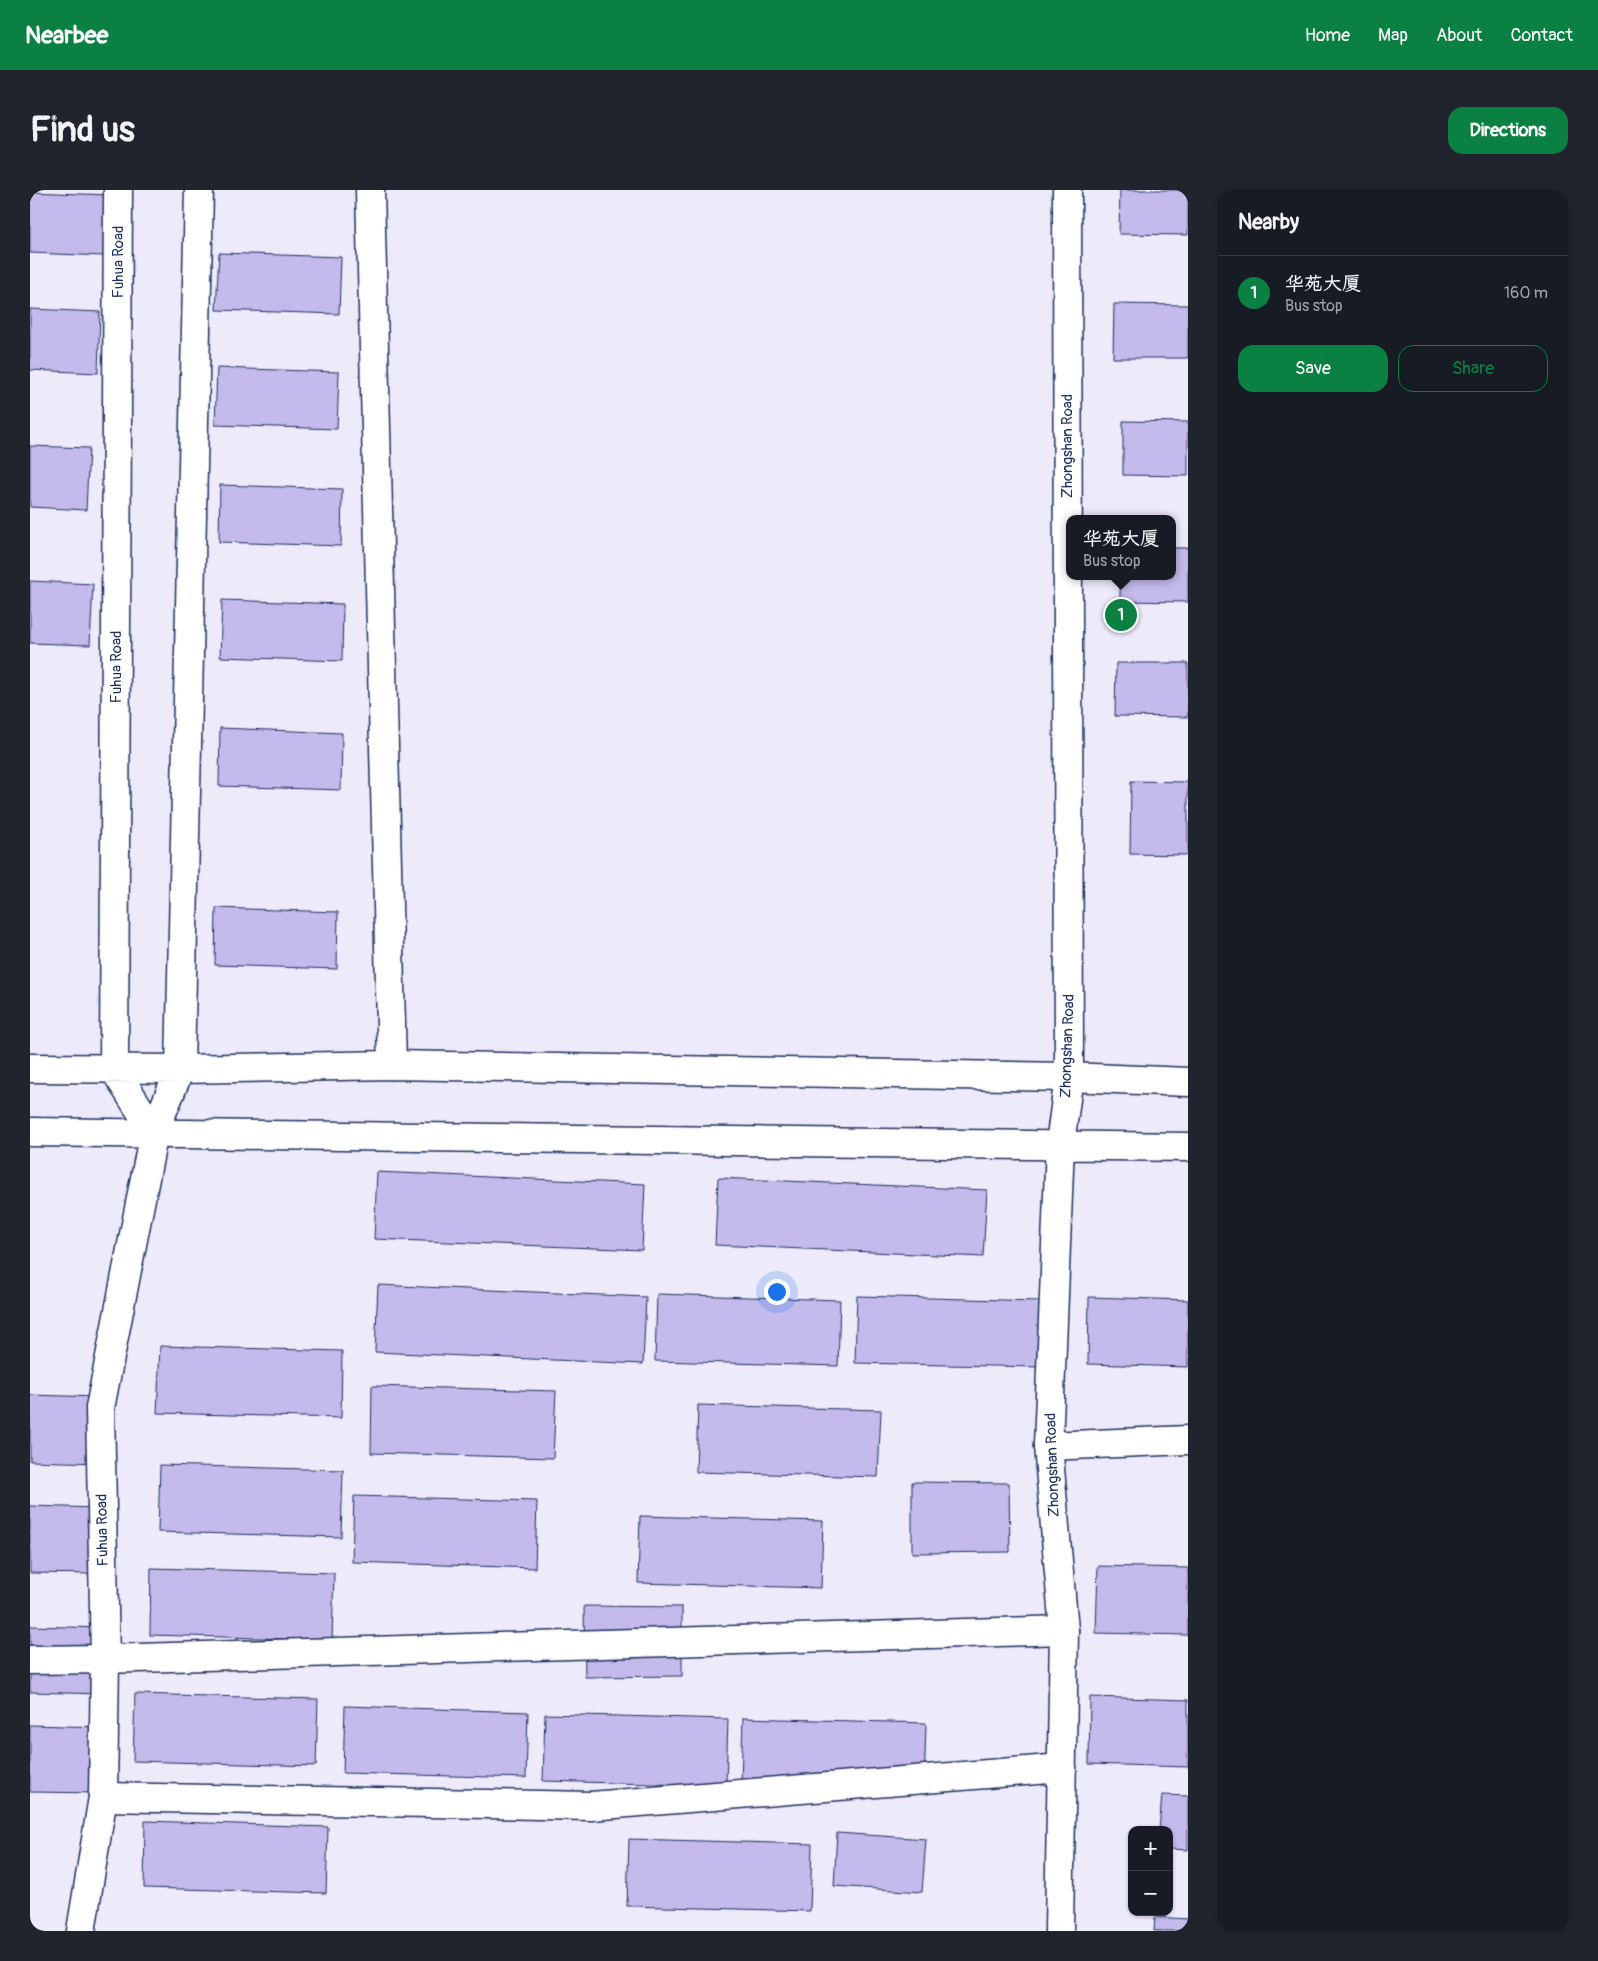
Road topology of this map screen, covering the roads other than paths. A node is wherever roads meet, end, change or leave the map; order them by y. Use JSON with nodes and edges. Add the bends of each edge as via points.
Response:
{"nodes":[{"id":1,"x":118,"y":190,"type":"edge"},
{"id":2,"x":199,"y":190,"type":"edge"},
{"id":3,"x":370,"y":190,"type":"edge"},
{"id":4,"x":1067,"y":190,"type":"edge"},
{"id":5,"x":1068,"y":515,"type":"edge"},
{"id":6,"x":1068,"y":580,"type":"edge"},
{"id":7,"x":392,"y":1065,"type":"junction"},
{"id":8,"x":30,"y":1068,"type":"edge"},
{"id":9,"x":114,"y":1069,"type":"junction"},
{"id":10,"x":180,"y":1069,"type":"junction"},
{"id":11,"x":1069,"y":1077,"type":"junction"},
{"id":12,"x":1188,"y":1082,"type":"edge"},
{"id":13,"x":30,"y":1132,"type":"edge"},
{"id":14,"x":154,"y":1132,"type":"junction"},
{"id":15,"x":1060,"y":1144,"type":"junction"},
{"id":16,"x":1188,"y":1147,"type":"edge"},
{"id":17,"x":1188,"y":1440,"type":"edge"},
{"id":18,"x":1048,"y":1446,"type":"junction"},
{"id":19,"x":1064,"y":1630,"type":"junction"},
{"id":20,"x":105,"y":1659,"type":"junction"},
{"id":21,"x":30,"y":1660,"type":"edge"},
{"id":22,"x":1062,"y":1768,"type":"junction"},
{"id":23,"x":102,"y":1798,"type":"junction"},
{"id":24,"x":81,"y":1931,"type":"edge"},
{"id":25,"x":1059,"y":1931,"type":"edge"}],
"edges":[{"from":1,"to":9,"type":"street","name":"Fuhua Road"},
{"from":2,"to":10,"type":"street","name":"Fuhua Road"},
{"from":3,"to":7,"type":"street"},
{"from":4,"to":5,"type":"street","name":"Zhongshan Road"},
{"from":6,"to":11,"type":"street","name":"Zhongshan Road"},
{"from":7,"to":10,"type":"street"},
{"from":7,"to":11,"type":"street"},
{"from":8,"to":9,"type":"street"},
{"from":9,"to":10,"type":"street"},
{"from":9,"to":14,"type":"street"},
{"from":10,"to":14,"type":"street","name":"Fuhua Road"},
{"from":11,"to":12,"type":"street"},
{"from":11,"to":15,"type":"street","name":"Zhongshan Road"},
{"from":13,"to":14,"type":"street"},
{"from":14,"to":15,"type":"street"},
{"from":14,"to":20,"type":"street","name":"Fuhua Road","via":[[100,1408]]},
{"from":15,"to":16,"type":"street"},
{"from":15,"to":18,"type":"street","name":"Zhongshan Road"},
{"from":17,"to":18,"type":"street"},
{"from":18,"to":19,"type":"street","name":"Zhongshan Road"},
{"from":19,"to":20,"type":"street"},
{"from":19,"to":22,"type":"street","name":"Zhongshan Road"},
{"from":20,"to":21,"type":"street"},
{"from":20,"to":23,"type":"street","name":"Fuhua Road"},
{"from":22,"to":23,"type":"street","via":[[591,1806]]},
{"from":22,"to":25,"type":"street","name":"Zhongshan Road"},
{"from":23,"to":24,"type":"street","name":"Fuhua Road"}]}
